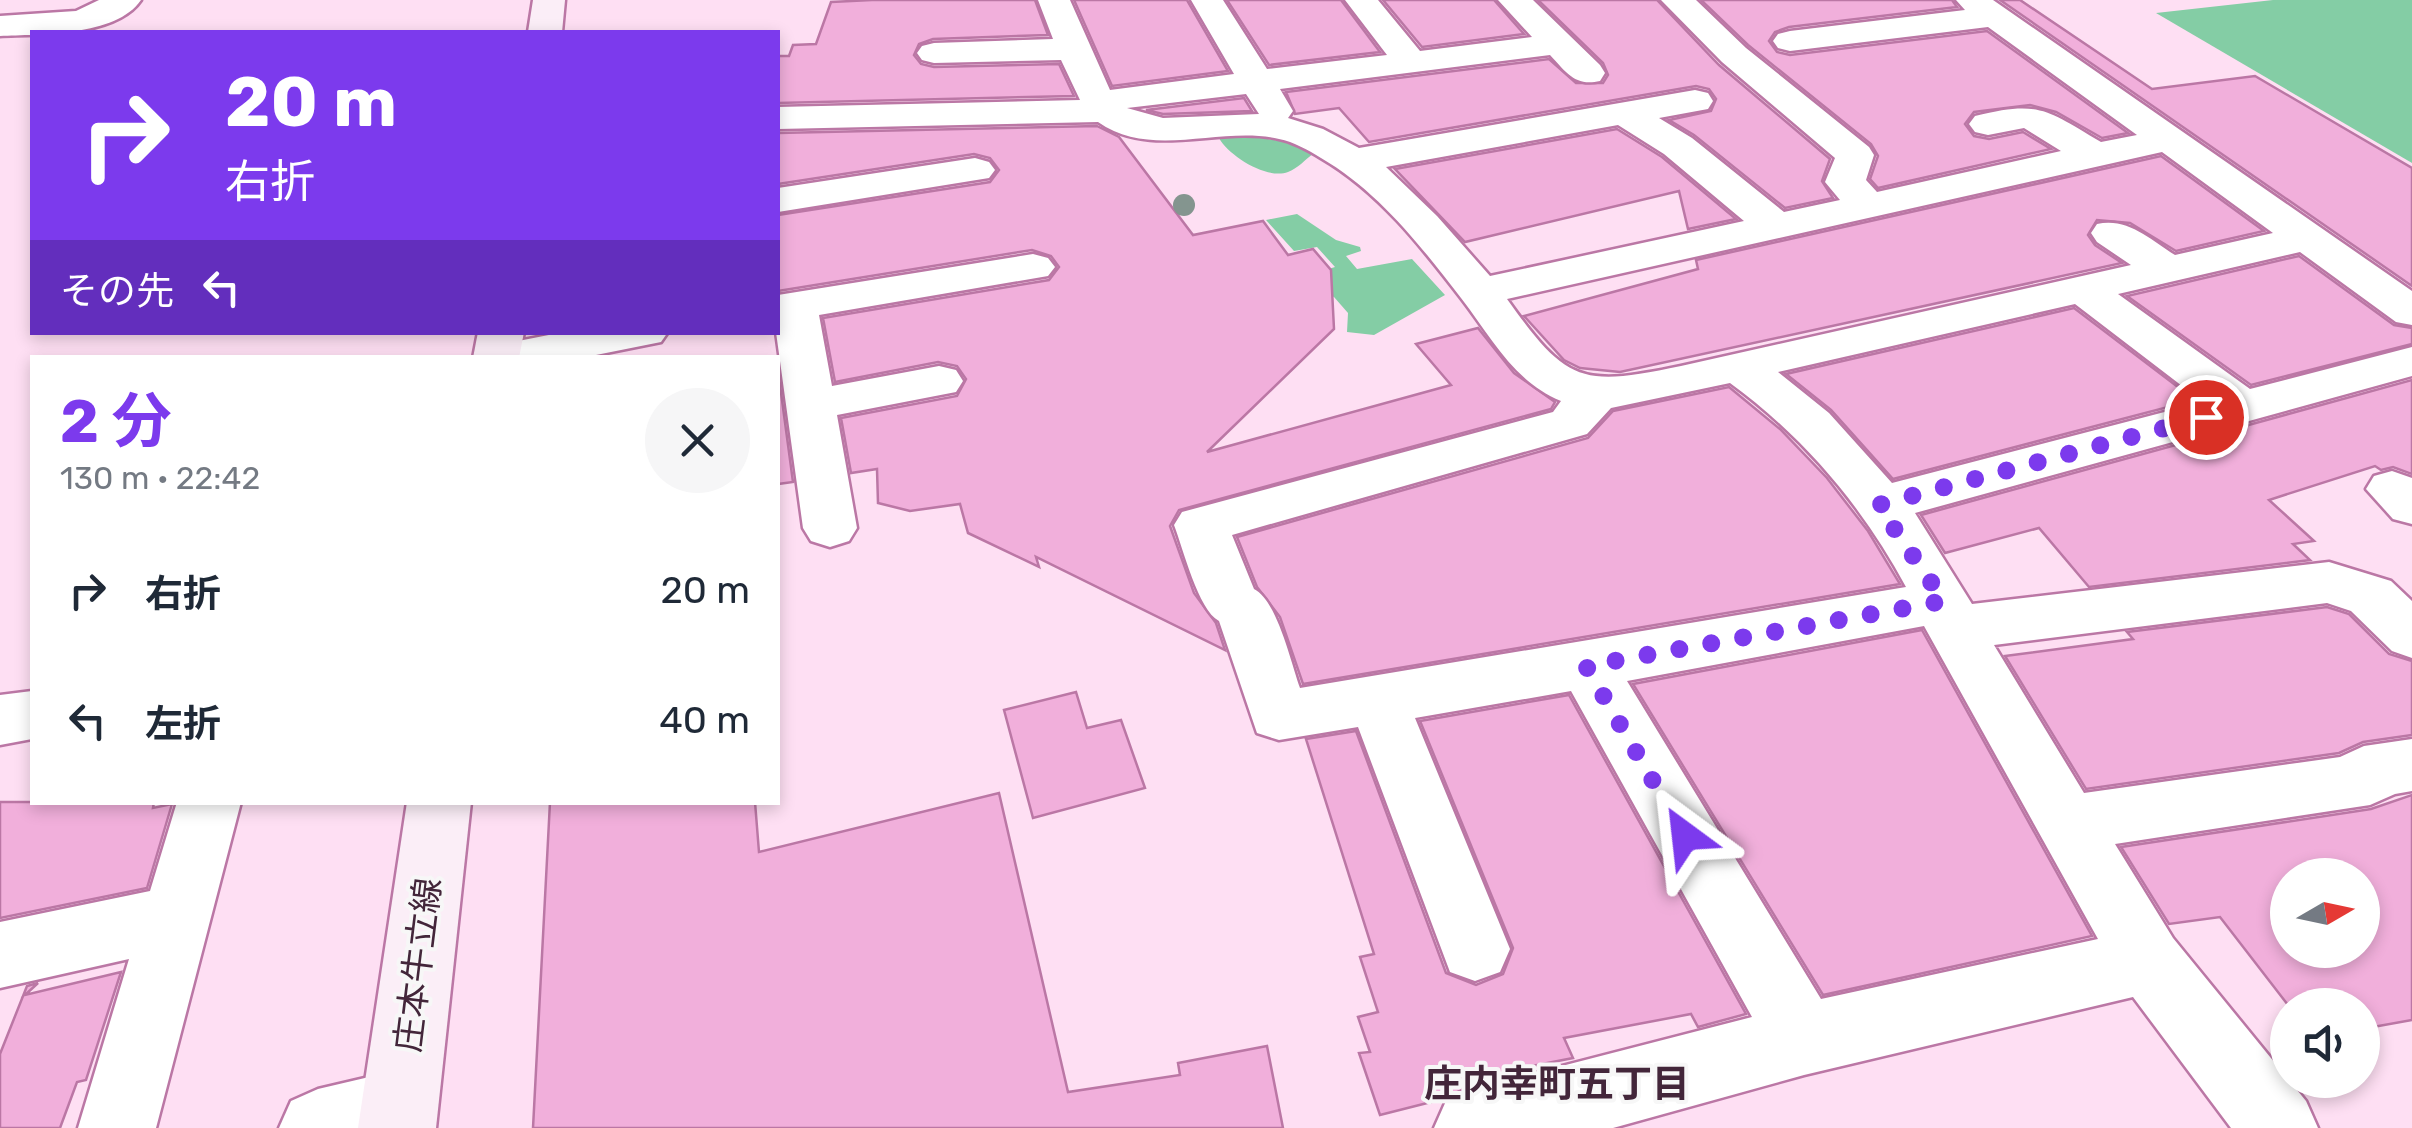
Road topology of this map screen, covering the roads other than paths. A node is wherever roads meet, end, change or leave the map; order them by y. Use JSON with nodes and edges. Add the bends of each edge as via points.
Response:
{"nodes":[{"id":1,"x":125,"y":0,"type":"edge"},
{"id":2,"x":549,"y":0,"type":"edge"},
{"id":3,"x":1054,"y":0,"type":"edge"},
{"id":4,"x":1207,"y":0,"type":"edge"},
{"id":5,"x":1361,"y":0,"type":"edge"},
{"id":6,"x":1514,"y":0,"type":"edge"},
{"id":7,"x":1677,"y":0,"type":"edge"},
{"id":8,"x":1983,"y":8,"type":"edge"},
{"id":9,"x":0,"y":26,"type":"edge"},
{"id":10,"x":544,"y":30,"type":"edge"},
{"id":11,"x":1830,"y":36,"type":"junction"},
{"id":12,"x":1790,"y":40,"type":"dead end"},
{"id":13,"x":1558,"y":44,"type":"junction"},
{"id":14,"x":1076,"y":49,"type":"junction"},
{"id":15,"x":934,"y":53,"type":"dead end"},
{"id":16,"x":1411,"y":62,"type":"junction"},
{"id":17,"x":1870,"y":65,"type":"dead end"},
{"id":18,"x":1587,"y":73,"type":"dead end"},
{"id":19,"x":1257,"y":81,"type":"junction"},
{"id":20,"x":2090,"y":83,"type":"junction"},
{"id":21,"x":2019,"y":90,"type":"dead end"},
{"id":22,"x":1694,"y":101,"type":"dead end"},
{"id":23,"x":1102,"y":106,"type":"junction"},
{"id":24,"x":1624,"y":113,"type":"junction"},
{"id":25,"x":870,"y":114,"type":"junction"},
{"id":26,"x":780,"y":118,"type":"edge"},
{"id":27,"x":1988,"y":124,"type":"dead end"},
{"id":28,"x":1280,"y":128,"type":"junction"},
{"id":29,"x":2170,"y":139,"type":"junction"},
{"id":30,"x":2095,"y":156,"type":"junction"},
{"id":31,"x":1352,"y":160,"type":"junction"},
{"id":32,"x":975,"y":170,"type":"dead end"},
{"id":33,"x":884,"y":184,"type":"junction"},
{"id":34,"x":780,"y":200,"type":"edge"},
{"id":35,"x":1867,"y":205,"type":"junction"},
{"id":36,"x":1776,"y":226,"type":"junction"},
{"id":37,"x":2112,"y":233,"type":"dead end"},
{"id":38,"x":2307,"y":238,"type":"junction"},
{"id":39,"x":2174,"y":249,"type":"junction"},
{"id":40,"x":1032,"y":267,"type":"dead end"},
{"id":41,"x":2084,"y":290,"type":"junction"},
{"id":42,"x":1480,"y":292,"type":"junction"},
{"id":43,"x":786,"y":306,"type":"edge"},
{"id":44,"x":2412,"y":312,"type":"edge"},
{"id":45,"x":628,"y":335,"type":"edge"},
{"id":46,"x":515,"y":355,"type":"edge"},
{"id":47,"x":2412,"y":361,"type":"edge"},
{"id":48,"x":1738,"y":367,"type":"junction"},
{"id":49,"x":939,"y":381,"type":"dead end"},
{"id":50,"x":1583,"y":392,"type":"junction"},
{"id":51,"x":811,"y":405,"type":"junction"},
{"id":52,"x":2242,"y":407,"type":"junction"},
{"id":53,"x":1878,"y":505,"type":"junction"},
{"id":54,"x":830,"y":528,"type":"dead end"},
{"id":55,"x":1949,"y":615,"type":"junction"},
{"id":56,"x":2412,"y":636,"type":"edge"},
{"id":57,"x":1586,"y":666,"type":"junction"},
{"id":58,"x":1378,"y":700,"type":"junction"},
{"id":59,"x":30,"y":715,"type":"edge"},
{"id":60,"x":0,"y":720,"type":"edge"},
{"id":61,"x":2412,"y":765,"type":"edge"},
{"id":62,"x":208,"y":805,"type":"edge"},
{"id":63,"x":439,"y":805,"type":"edge"},
{"id":64,"x":2066,"y":823,"type":"junction"},
{"id":65,"x":177,"y":917,"type":"junction"},
{"id":66,"x":1475,"y":949,"type":"dead end"},
{"id":67,"x":0,"y":955,"type":"edge"},
{"id":68,"x":2148,"y":961,"type":"junction"},
{"id":69,"x":1804,"y":1040,"type":"junction"},
{"id":70,"x":398,"y":1118,"type":"edge"},
{"id":71,"x":116,"y":1128,"type":"edge"},
{"id":72,"x":318,"y":1128,"type":"edge"},
{"id":73,"x":1473,"y":1128,"type":"edge"},
{"id":74,"x":2278,"y":1128,"type":"edge"}],
"edges":[{"from":1,"to":9,"type":"street","via":[[82,20]]},
{"from":2,"to":10,"type":"main road"},
{"from":3,"to":14,"type":"street"},
{"from":4,"to":19,"type":"street"},
{"from":5,"to":16,"type":"street"},
{"from":6,"to":13,"type":"street"},
{"from":7,"to":35,"type":"street","via":[[1855,155],[1845,182]]},
{"from":8,"to":11,"type":"street"},
{"from":8,"to":20,"type":"street"},
{"from":11,"to":12,"type":"street"},
{"from":11,"to":17,"type":"street"},
{"from":13,"to":16,"type":"street"},
{"from":13,"to":18,"type":"street"},
{"from":14,"to":15,"type":"street"},
{"from":14,"to":23,"type":"street"},
{"from":16,"to":19,"type":"street"},
{"from":19,"to":23,"type":"street"},
{"from":19,"to":28,"type":"street"},
{"from":20,"to":21,"type":"street"},
{"from":20,"to":29,"type":"street"},
{"from":22,"to":24,"type":"street"},
{"from":23,"to":25,"type":"street"},
{"from":23,"to":28,"type":"street","via":[[1132,124],[1156,128]]},
{"from":24,"to":31,"type":"street"},
{"from":24,"to":36,"type":"street","via":[[1678,146]]},
{"from":25,"to":26,"type":"street"},
{"from":25,"to":33,"type":"street"},
{"from":27,"to":30,"type":"street","via":[[2033,118]]},
{"from":28,"to":31,"type":"street"},
{"from":29,"to":30,"type":"street"},
{"from":29,"to":38,"type":"street"},
{"from":30,"to":35,"type":"street"},
{"from":31,"to":42,"type":"street"},
{"from":32,"to":33,"type":"street"},
{"from":33,"to":34,"type":"street"},
{"from":35,"to":36,"type":"street"},
{"from":36,"to":42,"type":"street"},
{"from":37,"to":39,"type":"street"},
{"from":38,"to":39,"type":"street","via":[[2228,257]]},
{"from":38,"to":44,"type":"street"},
{"from":39,"to":41,"type":"street"},
{"from":40,"to":43,"type":"street"},
{"from":41,"to":48,"type":"street"},
{"from":41,"to":52,"type":"street"},
{"from":42,"to":50,"type":"street","via":[[1526,356]]},
{"from":43,"to":51,"type":"street"},
{"from":45,"to":46,"type":"street"},
{"from":47,"to":52,"type":"street"},
{"from":48,"to":50,"type":"street"},
{"from":48,"to":53,"type":"street","via":[[1811,423]]},
{"from":49,"to":51,"type":"street"},
{"from":50,"to":58,"type":"street","via":[[1587,407],[1570,423],[1201,525],[1230,602],[1243,608],[1279,716]]},
{"from":51,"to":54,"type":"street"},
{"from":52,"to":53,"type":"street"},
{"from":53,"to":55,"type":"street"},
{"from":55,"to":56,"type":"street","via":[[2329,582],[2371,596]]},
{"from":55,"to":57,"type":"street"},
{"from":55,"to":64,"type":"street"},
{"from":57,"to":58,"type":"street"},
{"from":57,"to":69,"type":"street"},
{"from":58,"to":66,"type":"street"},
{"from":59,"to":60,"type":"street"},
{"from":61,"to":64,"type":"street","via":[[2364,772],[2370,778]]},
{"from":62,"to":65,"type":"street"},
{"from":63,"to":70,"type":"main road","name":"庄本牛立線"},
{"from":64,"to":68,"type":"street"},
{"from":65,"to":67,"type":"street"},
{"from":65,"to":71,"type":"street"},
{"from":68,"to":69,"type":"street"},
{"from":68,"to":74,"type":"street"},
{"from":69,"to":73,"type":"street"},
{"from":70,"to":72,"type":"street"}]}
